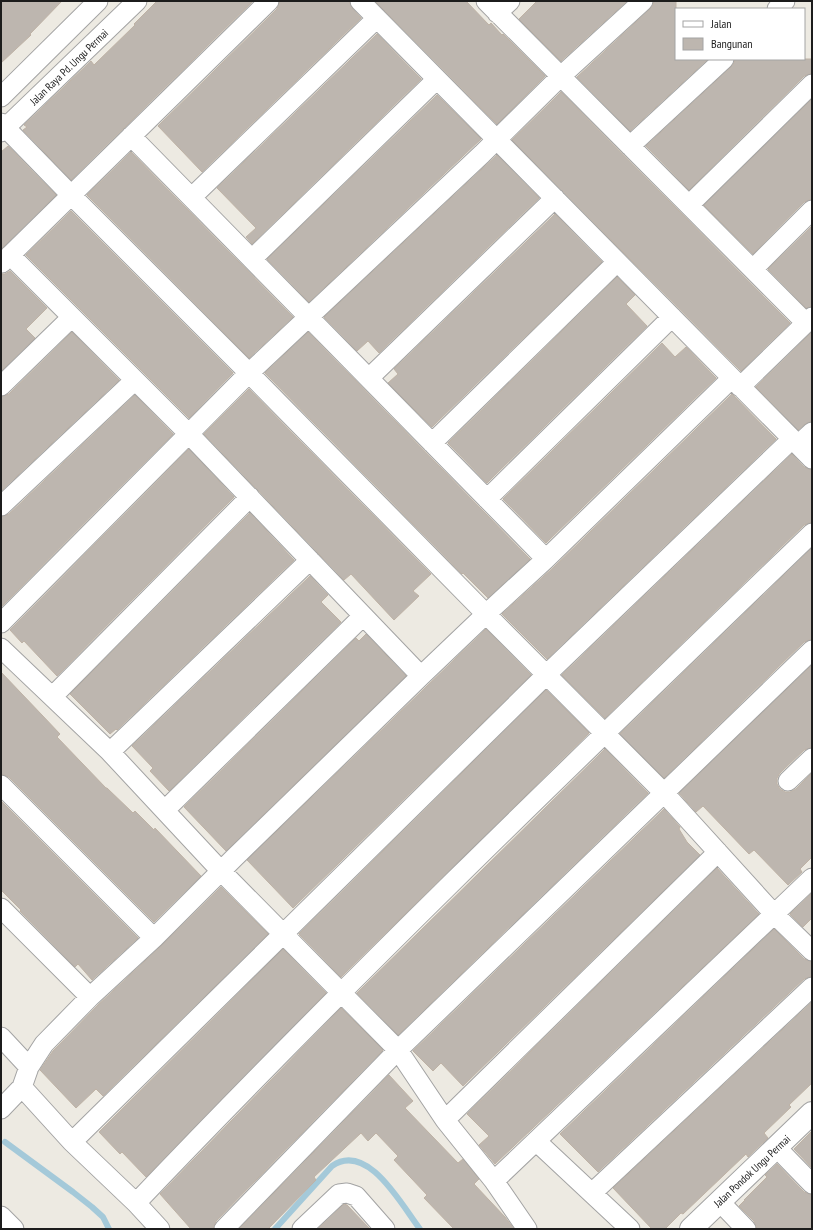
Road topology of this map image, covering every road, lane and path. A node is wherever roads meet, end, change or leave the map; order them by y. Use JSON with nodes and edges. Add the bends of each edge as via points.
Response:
{"nodes":[{"id":1,"x":98,"y":1,"type":"edge"},
{"id":2,"x":137,"y":1,"type":"edge"},
{"id":3,"x":269,"y":1,"type":"edge"},
{"id":4,"x":360,"y":1,"type":"edge"},
{"id":5,"x":643,"y":1,"type":"edge"},
{"id":6,"x":498,"y":5,"type":"edge"},
{"id":7,"x":377,"y":18,"type":"junction"},
{"id":8,"x":723,"y":60,"type":"edge"},
{"id":9,"x":561,"y":76,"type":"junction"},
{"id":10,"x":437,"y":79,"type":"junction"},
{"id":11,"x":812,"y":84,"type":"edge"},
{"id":12,"x":1,"y":97,"type":"edge"},
{"id":13,"x":3,"y":128,"type":"edge"},
{"id":14,"x":131,"y":136,"type":"junction"},
{"id":15,"x":496,"y":140,"type":"junction"},
{"id":16,"x":630,"y":146,"type":"junction"},
{"id":17,"x":71,"y":195,"type":"junction"},
{"id":18,"x":192,"y":197,"type":"junction"},
{"id":19,"x":555,"y":198,"type":"junction"},
{"id":20,"x":689,"y":205,"type":"junction"},
{"id":21,"x":812,"y":210,"type":"edge"},
{"id":22,"x":6,"y":259,"type":"edge"},
{"id":23,"x":252,"y":259,"type":"junction"},
{"id":24,"x":617,"y":262,"type":"junction"},
{"id":25,"x":753,"y":269,"type":"junction"},
{"id":26,"x":72,"y":317,"type":"junction"},
{"id":27,"x":309,"y":317,"type":"junction"},
{"id":28,"x":672,"y":317,"type":"junction"},
{"id":29,"x":809,"y":320,"type":"edge"},
{"id":30,"x":249,"y":373,"type":"junction"},
{"id":31,"x":369,"y":378,"type":"junction"},
{"id":32,"x":135,"y":380,"type":"junction"},
{"id":33,"x":736,"y":383,"type":"junction"},
{"id":34,"x":1,"y":386,"type":"edge"},
{"id":35,"x":812,"y":432,"type":"edge"},
{"id":36,"x":189,"y":434,"type":"junction"},
{"id":37,"x":795,"y":442,"type":"junction"},
{"id":38,"x":432,"y":443,"type":"junction"},
{"id":39,"x":812,"y":459,"type":"edge"},
{"id":40,"x":250,"y":497,"type":"junction"},
{"id":41,"x":487,"y":499,"type":"junction"},
{"id":42,"x":1,"y":506,"type":"edge"},
{"id":43,"x":812,"y":533,"type":"edge"},
{"id":44,"x":546,"y":559,"type":"junction"},
{"id":45,"x":310,"y":560,"type":"junction"},
{"id":46,"x":486,"y":614,"type":"junction"},
{"id":47,"x":363,"y":616,"type":"junction"},
{"id":48,"x":1,"y":623,"type":"edge"},
{"id":49,"x":1,"y":648,"type":"edge"},
{"id":50,"x":812,"y":650,"type":"edge"},
{"id":51,"x":546,"y":675,"type":"junction"},
{"id":52,"x":421,"y":676,"type":"junction"},
{"id":53,"x":53,"y":696,"type":"junction"},
{"id":54,"x":605,"y":733,"type":"junction"},
{"id":55,"x":110,"y":752,"type":"junction"},
{"id":56,"x":812,"y":758,"type":"edge"},
{"id":57,"x":788,"y":781,"type":"dead end"},
{"id":58,"x":1,"y":786,"type":"edge"},
{"id":59,"x":665,"y":794,"type":"junction"},
{"id":60,"x":165,"y":810,"type":"junction"},
{"id":61,"x":718,"y":852,"type":"junction"},
{"id":62,"x":221,"y":871,"type":"junction"},
{"id":63,"x":812,"y":878,"type":"edge"},
{"id":64,"x":1,"y":908,"type":"edge"},
{"id":65,"x":774,"y":914,"type":"junction"},
{"id":66,"x":283,"y":934,"type":"junction"},
{"id":67,"x":154,"y":938,"type":"junction"},
{"id":68,"x":812,"y":951,"type":"edge"},
{"id":69,"x":812,"y":987,"type":"edge"},
{"id":70,"x":341,"y":991,"type":"junction"},
{"id":71,"x":90,"y":997,"type":"junction"},
{"id":72,"x":1,"y":1037,"type":"edge"},
{"id":73,"x":398,"y":1050,"type":"junction"},
{"id":74,"x":29,"y":1067,"type":"junction"},
{"id":75,"x":22,"y":1087,"type":"junction"},
{"id":76,"x":2,"y":1107,"type":"edge"},
{"id":77,"x":812,"y":1113,"type":"edge"},
{"id":78,"x":445,"y":1120,"type":"junction"},
{"id":79,"x":536,"y":1141,"type":"junction"},
{"id":80,"x":72,"y":1142,"type":"junction"},
{"id":81,"x":777,"y":1148,"type":"junction"},
{"id":82,"x":494,"y":1181,"type":"junction"},
{"id":83,"x":812,"y":1184,"type":"edge"},
{"id":84,"x":592,"y":1194,"type":"junction"},
{"id":85,"x":719,"y":1201,"type":"junction"},
{"id":86,"x":136,"y":1203,"type":"junction"},
{"id":87,"x":1,"y":1216,"type":"edge"},
{"id":88,"x":14,"y":1229,"type":"edge"},
{"id":89,"x":160,"y":1229,"type":"edge"},
{"id":90,"x":224,"y":1229,"type":"edge"},
{"id":91,"x":302,"y":1229,"type":"edge"},
{"id":92,"x":384,"y":1229,"type":"edge"},
{"id":93,"x":527,"y":1229,"type":"edge"},
{"id":94,"x":630,"y":1229,"type":"edge"},
{"id":95,"x":691,"y":1229,"type":"edge"},
{"id":96,"x":746,"y":1229,"type":"edge"}],
"edges":[{"from":1,"to":12,"type":"street"},
{"from":2,"to":13,"type":"street","name":"Jalan Raya Pd. Ungu Permai"},
{"from":3,"to":14,"type":"street"},
{"from":4,"to":7,"type":"street"},
{"from":5,"to":9,"type":"street"},
{"from":6,"to":9,"type":"street"},
{"from":7,"to":10,"type":"street"},
{"from":7,"to":18,"type":"street"},
{"from":8,"to":16,"type":"street"},
{"from":9,"to":15,"type":"street"},
{"from":9,"to":16,"type":"street"},
{"from":10,"to":15,"type":"street"},
{"from":10,"to":23,"type":"street"},
{"from":11,"to":20,"type":"street"},
{"from":13,"to":17,"type":"street"},
{"from":14,"to":17,"type":"street"},
{"from":14,"to":18,"type":"street"},
{"from":15,"to":19,"type":"street"},
{"from":15,"to":27,"type":"street"},
{"from":16,"to":20,"type":"street"},
{"from":17,"to":22,"type":"street"},
{"from":17,"to":30,"type":"street"},
{"from":18,"to":23,"type":"street"},
{"from":19,"to":24,"type":"street"},
{"from":19,"to":31,"type":"street"},
{"from":20,"to":25,"type":"street"},
{"from":21,"to":25,"type":"street"},
{"from":22,"to":26,"type":"street"},
{"from":23,"to":27,"type":"street"},
{"from":24,"to":28,"type":"street"},
{"from":24,"to":38,"type":"street"},
{"from":25,"to":29,"type":"street"},
{"from":26,"to":32,"type":"street"},
{"from":26,"to":34,"type":"street"},
{"from":27,"to":30,"type":"street"},
{"from":27,"to":31,"type":"street"},
{"from":28,"to":33,"type":"street"},
{"from":28,"to":41,"type":"street"},
{"from":29,"to":33,"type":"street"},
{"from":30,"to":36,"type":"street"},
{"from":30,"to":46,"type":"street"},
{"from":31,"to":38,"type":"street"},
{"from":32,"to":36,"type":"street"},
{"from":32,"to":42,"type":"street"},
{"from":33,"to":37,"type":"street"},
{"from":33,"to":44,"type":"street"},
{"from":35,"to":37,"type":"street"},
{"from":36,"to":40,"type":"street"},
{"from":36,"to":48,"type":"street"},
{"from":37,"to":39,"type":"street"},
{"from":37,"to":51,"type":"street"},
{"from":38,"to":41,"type":"street"},
{"from":40,"to":45,"type":"street"},
{"from":40,"to":53,"type":"street"},
{"from":41,"to":44,"type":"street"},
{"from":43,"to":54,"type":"street"},
{"from":44,"to":46,"type":"street"},
{"from":45,"to":47,"type":"street"},
{"from":45,"to":55,"type":"street"},
{"from":46,"to":51,"type":"street"},
{"from":46,"to":52,"type":"street"},
{"from":47,"to":52,"type":"street"},
{"from":47,"to":60,"type":"street"},
{"from":49,"to":53,"type":"street"},
{"from":50,"to":59,"type":"street"},
{"from":51,"to":54,"type":"street"},
{"from":51,"to":66,"type":"street"},
{"from":52,"to":62,"type":"street"},
{"from":53,"to":55,"type":"street"},
{"from":54,"to":59,"type":"street"},
{"from":54,"to":70,"type":"street"},
{"from":55,"to":60,"type":"street"},
{"from":56,"to":57,"type":"street"},
{"from":58,"to":67,"type":"street"},
{"from":59,"to":61,"type":"street"},
{"from":59,"to":73,"type":"street"},
{"from":60,"to":62,"type":"street"},
{"from":61,"to":65,"type":"street"},
{"from":61,"to":78,"type":"street"},
{"from":62,"to":66,"type":"street"},
{"from":62,"to":67,"type":"street"},
{"from":63,"to":65,"type":"street"},
{"from":64,"to":71,"type":"street"},
{"from":65,"to":68,"type":"street"},
{"from":65,"to":79,"type":"street"},
{"from":66,"to":70,"type":"street"},
{"from":66,"to":80,"type":"street"},
{"from":67,"to":71,"type":"street"},
{"from":69,"to":84,"type":"street"},
{"from":70,"to":73,"type":"street"},
{"from":70,"to":86,"type":"street"},
{"from":71,"to":74,"type":"street","via":[[44,1044]]},
{"from":72,"to":74,"type":"street"},
{"from":73,"to":78,"type":"street"},
{"from":73,"to":90,"type":"street"},
{"from":74,"to":75,"type":"street"},
{"from":75,"to":76,"type":"street"},
{"from":75,"to":80,"type":"street"},
{"from":77,"to":81,"type":"street","name":"Jalan Pondok Ungu Permai"},
{"from":78,"to":82,"type":"street"},
{"from":79,"to":82,"type":"street"},
{"from":79,"to":84,"type":"street"},
{"from":80,"to":86,"type":"street"},
{"from":81,"to":83,"type":"street"},
{"from":81,"to":85,"type":"street","name":"Jalan Pondok Ungu Permai"},
{"from":82,"to":93,"type":"street"},
{"from":84,"to":94,"type":"street"},
{"from":85,"to":95,"type":"street","name":"Jalan Pondok Ungu Permai"},
{"from":85,"to":96,"type":"street"},
{"from":86,"to":89,"type":"street"},
{"from":87,"to":88,"type":"street"},
{"from":91,"to":92,"type":"street","via":[[339,1194],[347,1193],[356,1196]]}]}
